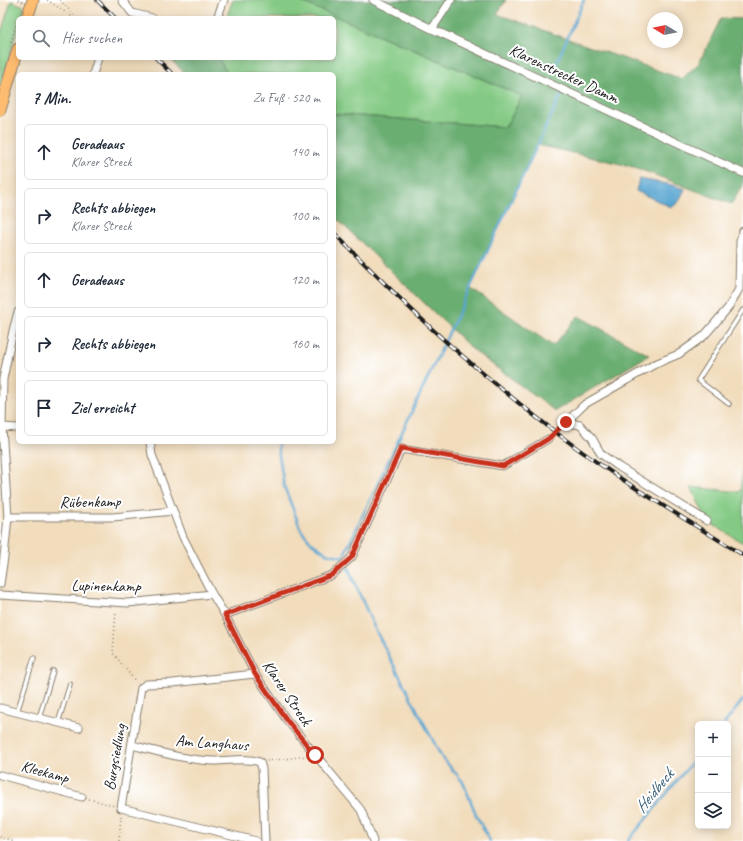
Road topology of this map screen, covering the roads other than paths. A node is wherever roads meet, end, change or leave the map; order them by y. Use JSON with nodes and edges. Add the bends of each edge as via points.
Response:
{"nodes":[{"id":1,"x":122,"y":0,"type":"edge"},
{"id":2,"x":224,"y":0,"type":"edge"},
{"id":3,"x":374,"y":0,"type":"edge"},
{"id":4,"x":452,"y":0,"type":"edge"},
{"id":5,"x":29,"y":2,"type":"edge"},
{"id":6,"x":27,"y":16,"type":"edge"},
{"id":7,"x":144,"y":16,"type":"edge"},
{"id":8,"x":218,"y":16,"type":"edge"},
{"id":9,"x":432,"y":29,"type":"junction"},
{"id":10,"x":16,"y":56,"type":"edge"},
{"id":11,"x":97,"y":60,"type":"edge"},
{"id":12,"x":94,"y":72,"type":"edge"},
{"id":13,"x":0,"y":110,"type":"edge"},
{"id":14,"x":743,"y":173,"type":"edge"},
{"id":15,"x":743,"y":231,"type":"edge"},
{"id":16,"x":743,"y":310,"type":"edge"},
{"id":17,"x":15,"y":331,"type":"edge"},
{"id":18,"x":729,"y":404,"type":"dead end"},
{"id":19,"x":2,"y":427,"type":"junction"},
{"id":20,"x":16,"y":428,"type":"edge"},
{"id":21,"x":548,"y":439,"type":"road end"},
{"id":22,"x":150,"y":444,"type":"edge"},
{"id":23,"x":173,"y":512,"type":"junction"},
{"id":24,"x":8,"y":517,"type":"junction"},
{"id":25,"x":707,"y":521,"type":"dead end"},
{"id":26,"x":0,"y":584,"type":"edge"},
{"id":27,"x":212,"y":594,"type":"junction"},
{"id":28,"x":0,"y":595,"type":"edge"},
{"id":29,"x":225,"y":615,"type":"junction"},
{"id":30,"x":34,"y":658,"type":"dead end"},
{"id":31,"x":53,"y":671,"type":"dead end"},
{"id":32,"x":255,"y":674,"type":"junction"},
{"id":33,"x":70,"y":684,"type":"dead end"},
{"id":34,"x":0,"y":708,"type":"edge"},
{"id":35,"x":17,"y":712,"type":"junction"},
{"id":36,"x":39,"y":718,"type":"junction"},
{"id":37,"x":58,"y":723,"type":"junction"},
{"id":38,"x":79,"y":728,"type":"dead end"},
{"id":39,"x":132,"y":745,"type":"junction"},
{"id":40,"x":0,"y":774,"type":"edge"},
{"id":41,"x":82,"y":797,"type":"road end"},
{"id":42,"x":256,"y":841,"type":"edge"},
{"id":43,"x":265,"y":841,"type":"edge"},
{"id":44,"x":374,"y":841,"type":"edge"}],
"edges":[{"from":1,"to":7,"type":"street","via":[[132,13]]},
{"from":2,"to":8,"type":"street"},
{"from":3,"to":9,"type":"street","name":"Klarenstrecker Damm"},
{"from":4,"to":9,"type":"street"},
{"from":5,"to":6,"type":"main road"},
{"from":9,"to":14,"type":"street","name":"Klarenstrecker Damm"},
{"from":10,"to":13,"type":"main road"},
{"from":11,"to":12,"type":"street"},
{"from":15,"to":25,"type":"street","via":[[740,241],[739,288],[728,308],[704,336],[679,354],[655,364],[585,404],[566,422],[580,425],[592,438],[601,454],[619,467]]},
{"from":16,"to":18,"type":"lane","via":[[698,380]]},
{"from":17,"to":19,"type":"street","via":[[3,379]]},
{"from":19,"to":20,"type":"street"},
{"from":19,"to":24,"type":"street"},
{"from":21,"to":29,"type":"street","via":[[503,466],[401,448],[352,557],[332,575]]},
{"from":22,"to":23,"type":"street","name":"Klarer Streck"},
{"from":23,"to":24,"type":"street","name":"Rübenkamp","via":[[113,517]]},
{"from":23,"to":27,"type":"street","name":"Klarer Streck"},
{"from":24,"to":26,"type":"street"},
{"from":27,"to":28,"type":"street","name":"Lupinenkamp","via":[[128,603]]},
{"from":27,"to":29,"type":"street","name":"Klarer Streck"},
{"from":29,"to":32,"type":"street","name":"Klarer Streck"},
{"from":30,"to":35,"type":"lane"},
{"from":31,"to":36,"type":"lane"},
{"from":32,"to":39,"type":"street","name":"Burgsiedlung","via":[[173,684],[146,684],[141,688]]},
{"from":32,"to":44,"type":"street","name":"Klarer Streck","via":[[286,719],[360,810]]},
{"from":33,"to":37,"type":"lane"},
{"from":34,"to":35,"type":"street"},
{"from":35,"to":36,"type":"street"},
{"from":36,"to":37,"type":"street"},
{"from":37,"to":38,"type":"street"},
{"from":39,"to":42,"type":"street","name":"Burgsiedlung","via":[[121,808]]},
{"from":39,"to":43,"type":"street","name":"Am Langhaus","via":[[184,758],[260,762]]},
{"from":40,"to":41,"type":"street","name":"Kleekamp"}]}
